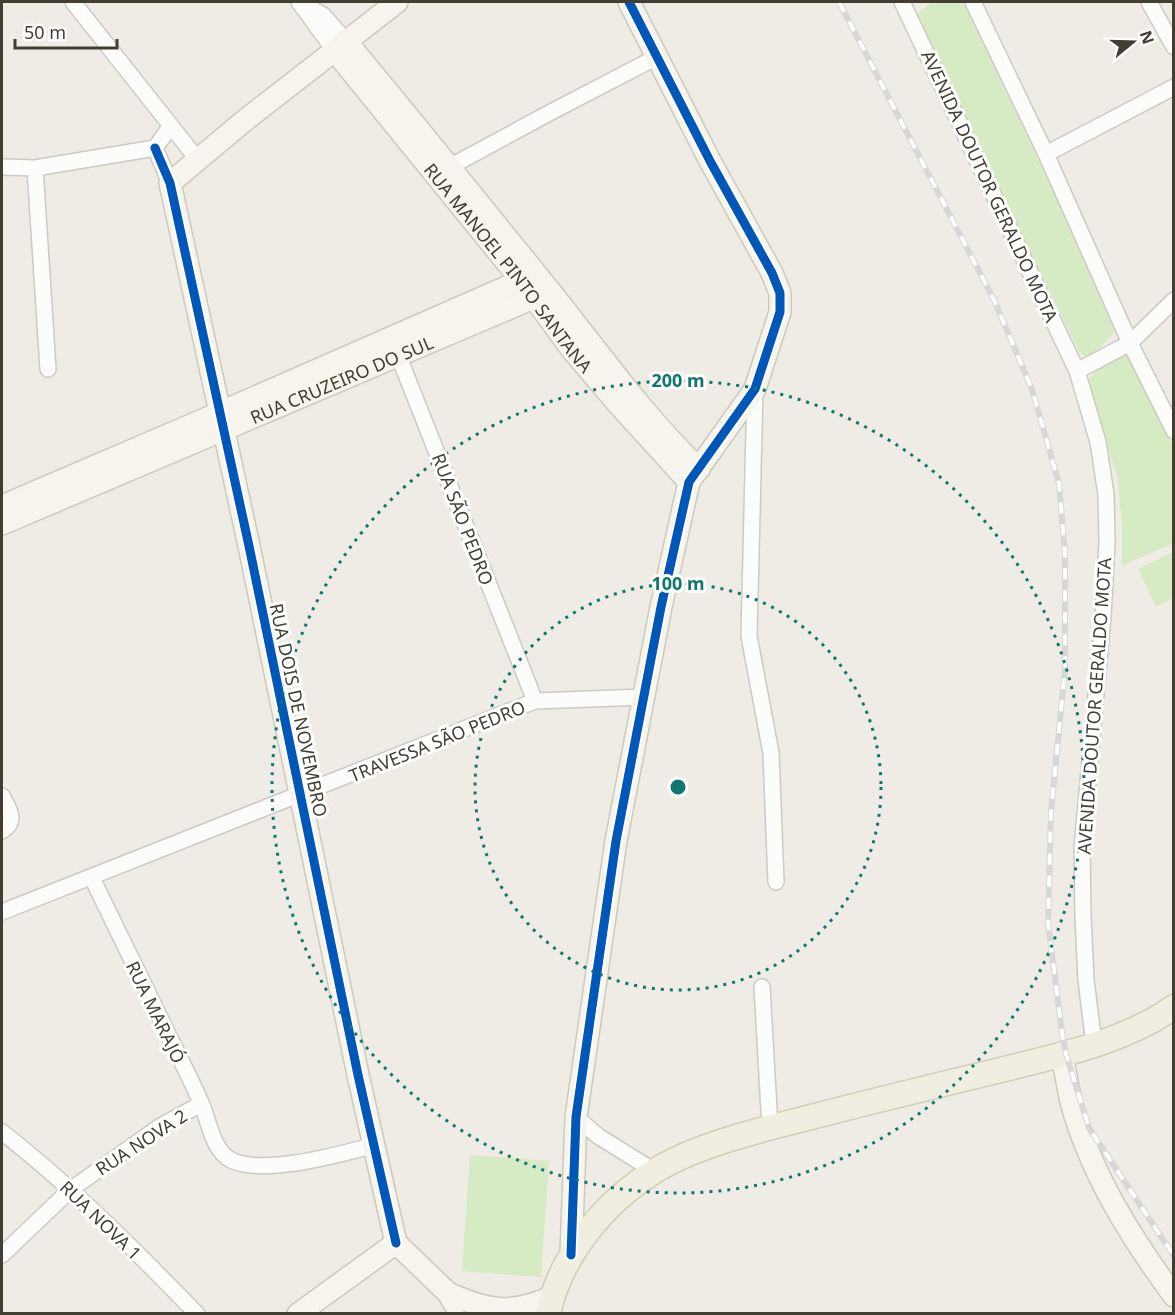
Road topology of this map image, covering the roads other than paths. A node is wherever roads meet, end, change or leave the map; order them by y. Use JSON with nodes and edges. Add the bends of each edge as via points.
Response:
{"nodes":[{"id":1,"x":73,"y":2,"type":"edge"},
{"id":2,"x":300,"y":2,"type":"edge"},
{"id":3,"x":397,"y":2,"type":"edge"},
{"id":4,"x":630,"y":2,"type":"edge"},
{"id":5,"x":973,"y":2,"type":"edge"},
{"id":6,"x":1149,"y":2,"type":"edge"},
{"id":7,"x":908,"y":4,"type":"edge"},
{"id":8,"x":340,"y":45,"type":"junction"},
{"id":9,"x":1173,"y":47,"type":"edge"},
{"id":10,"x":657,"y":57,"type":"junction"},
{"id":11,"x":1173,"y":87,"type":"edge"},
{"id":12,"x":170,"y":127,"type":"junction"},
{"id":13,"x":155,"y":148,"type":"junction"},
{"id":14,"x":1046,"y":154,"type":"junction"},
{"id":15,"x":198,"y":159,"type":"junction"},
{"id":16,"x":2,"y":167,"type":"edge"},
{"id":17,"x":35,"y":168,"type":"junction"},
{"id":18,"x":443,"y":171,"type":"junction"},
{"id":19,"x":170,"y":183,"type":"junction"},
{"id":20,"x":529,"y":277,"type":"junction"},
{"id":21,"x":542,"y":294,"type":"junction"},
{"id":22,"x":1173,"y":300,"type":"edge"},
{"id":23,"x":1130,"y":343,"type":"junction"},
{"id":24,"x":395,"y":346,"type":"junction"},
{"id":25,"x":48,"y":369,"type":"dead end"},
{"id":26,"x":1077,"y":370,"type":"junction"},
{"id":27,"x":755,"y":389,"type":"junction"},
{"id":28,"x":221,"y":421,"type":"junction"},
{"id":29,"x":1173,"y":431,"type":"edge"},
{"id":30,"x":694,"y":475,"type":"junction"},
{"id":31,"x":79,"y":482,"type":"junction"},
{"id":32,"x":2,"y":506,"type":"edge"},
{"id":33,"x":2,"y":524,"type":"edge"},
{"id":34,"x":645,"y":697,"type":"junction"},
{"id":35,"x":535,"y":701,"type":"junction"},
{"id":36,"x":300,"y":795,"type":"junction"},
{"id":37,"x":2,"y":796,"type":"edge"},
{"id":38,"x":2,"y":831,"type":"edge"},
{"id":39,"x":92,"y":878,"type":"junction"},
{"id":40,"x":776,"y":882,"type":"dead end"},
{"id":41,"x":2,"y":912,"type":"edge"},
{"id":42,"x":762,"y":987,"type":"dead end"},
{"id":43,"x":1173,"y":1007,"type":"edge"},
{"id":44,"x":1094,"y":1044,"type":"junction"},
{"id":45,"x":1062,"y":1055,"type":"junction"},
{"id":46,"x":201,"y":1104,"type":"junction"},
{"id":47,"x":576,"y":1117,"type":"junction"},
{"id":48,"x":770,"y":1128,"type":"junction"},
{"id":49,"x":2,"y":1132,"type":"edge"},
{"id":50,"x":375,"y":1145,"type":"junction"},
{"id":51,"x":654,"y":1171,"type":"junction"},
{"id":52,"x":70,"y":1190,"type":"junction"},
{"id":53,"x":396,"y":1244,"type":"junction"},
{"id":54,"x":2,"y":1255,"type":"edge"},
{"id":55,"x":571,"y":1255,"type":"junction"},
{"id":56,"x":448,"y":1293,"type":"junction"},
{"id":57,"x":1173,"y":1296,"type":"edge"},
{"id":58,"x":549,"y":1305,"type":"edge"},
{"id":59,"x":197,"y":1314,"type":"edge"},
{"id":60,"x":298,"y":1314,"type":"edge"},
{"id":61,"x":460,"y":1314,"type":"edge"}],
"edges":[{"from":1,"to":12,"type":"street"},
{"from":2,"to":8,"type":"street"},
{"from":3,"to":8,"type":"street"},
{"from":4,"to":10,"type":"street"},
{"from":5,"to":14,"type":"street"},
{"from":6,"to":9,"type":"street"},
{"from":7,"to":26,"type":"street","name":"AVENIDA DOUTOR GERALDO MOTA"},
{"from":8,"to":15,"type":"street"},
{"from":8,"to":18,"type":"street","name":"RUA MANOEL PINTO SANTANA"},
{"from":10,"to":18,"type":"street"},
{"from":10,"to":27,"type":"street","via":[[780,293],[780,312]]},
{"from":11,"to":14,"type":"street"},
{"from":12,"to":13,"type":"street"},
{"from":12,"to":15,"type":"street"},
{"from":13,"to":17,"type":"street"},
{"from":13,"to":19,"type":"street"},
{"from":14,"to":23,"type":"street"},
{"from":15,"to":19,"type":"street"},
{"from":16,"to":17,"type":"street"},
{"from":17,"to":25,"type":"street"},
{"from":18,"to":20,"type":"street","name":"RUA MANOEL PINTO SANTANA"},
{"from":19,"to":28,"type":"street","name":"RUA DOIS DE NOVEMBRO"},
{"from":20,"to":21,"type":"street","name":"RUA MANOEL PINTO SANTANA"},
{"from":20,"to":24,"type":"street","name":"RUA CRUZEIRO DO SUL"},
{"from":21,"to":24,"type":"street","name":"RUA CRUZEIRO DO SUL"},
{"from":21,"to":30,"type":"street","name":"RUA MANOEL PINTO SANTANA","via":[[572,350],[618,404]]},
{"from":22,"to":23,"type":"street"},
{"from":23,"to":26,"type":"street"},
{"from":23,"to":29,"type":"street"},
{"from":24,"to":28,"type":"street","name":"RUA CRUZEIRO DO SUL"},
{"from":24,"to":35,"type":"street","name":"RUA SÃO PEDRO"},
{"from":26,"to":44,"type":"street","name":"AVENIDA DOUTOR GERALDO MOTA","via":[[1098,442],[1106,494],[1103,617],[1082,849],[1086,980]]},
{"from":27,"to":30,"type":"street"},
{"from":27,"to":40,"type":"street","via":[[749,636],[771,753]]},
{"from":28,"to":31,"type":"street","name":"RUA CRUZEIRO DO SUL"},
{"from":28,"to":36,"type":"street","name":"RUA DOIS DE NOVEMBRO"},
{"from":30,"to":34,"type":"street","via":[[661,607]]},
{"from":31,"to":32,"type":"street","name":"RUA CRUZEIRO DO SUL"},
{"from":31,"to":33,"type":"street","name":"RUA CRUZEIRO DO SUL"},
{"from":34,"to":35,"type":"street","name":"TRAVESSA SÃO PEDRO"},
{"from":34,"to":47,"type":"street","via":[[616,841]]},
{"from":35,"to":36,"type":"street","name":"TRAVESSA SÃO PEDRO"},
{"from":36,"to":39,"type":"street","name":"TRAVESSA SÃO PEDRO"},
{"from":36,"to":50,"type":"street","name":"RUA DOIS DE NOVEMBRO"},
{"from":37,"to":38,"type":"street","via":[[12,818]]},
{"from":39,"to":41,"type":"street","name":"TRAVESSA SÃO PEDRO"},
{"from":39,"to":46,"type":"street","name":"RUA MARAJÓ"},
{"from":42,"to":48,"type":"street"},
{"from":43,"to":44,"type":"main road","via":[[1127,1033]]},
{"from":44,"to":45,"type":"main road"},
{"from":45,"to":48,"type":"main road"},
{"from":45,"to":57,"type":"street","via":[[1073,1109],[1098,1175]]},
{"from":46,"to":50,"type":"street","name":"RUA MARAJÓ","via":[[218,1147],[232,1160],[251,1166],[299,1162]]},
{"from":46,"to":52,"type":"street","name":"RUA NOVA 2","via":[[150,1133]]},
{"from":47,"to":51,"type":"street","via":[[598,1136]]},
{"from":47,"to":55,"type":"street"},
{"from":48,"to":51,"type":"main road","via":[[682,1156]]},
{"from":49,"to":52,"type":"street","name":"RUA NOVA 1"},
{"from":50,"to":53,"type":"street","name":"RUA DOIS DE NOVEMBRO"},
{"from":51,"to":55,"type":"main road","via":[[627,1190]]},
{"from":52,"to":54,"type":"street","name":"RUA NOVA 2"},
{"from":52,"to":59,"type":"street","name":"RUA NOVA 1"},
{"from":53,"to":56,"type":"street"},
{"from":53,"to":60,"type":"street"},
{"from":55,"to":58,"type":"main road"},
{"from":56,"to":58,"type":"street","via":[[490,1310],[511,1312]]},
{"from":56,"to":61,"type":"street"}]}
